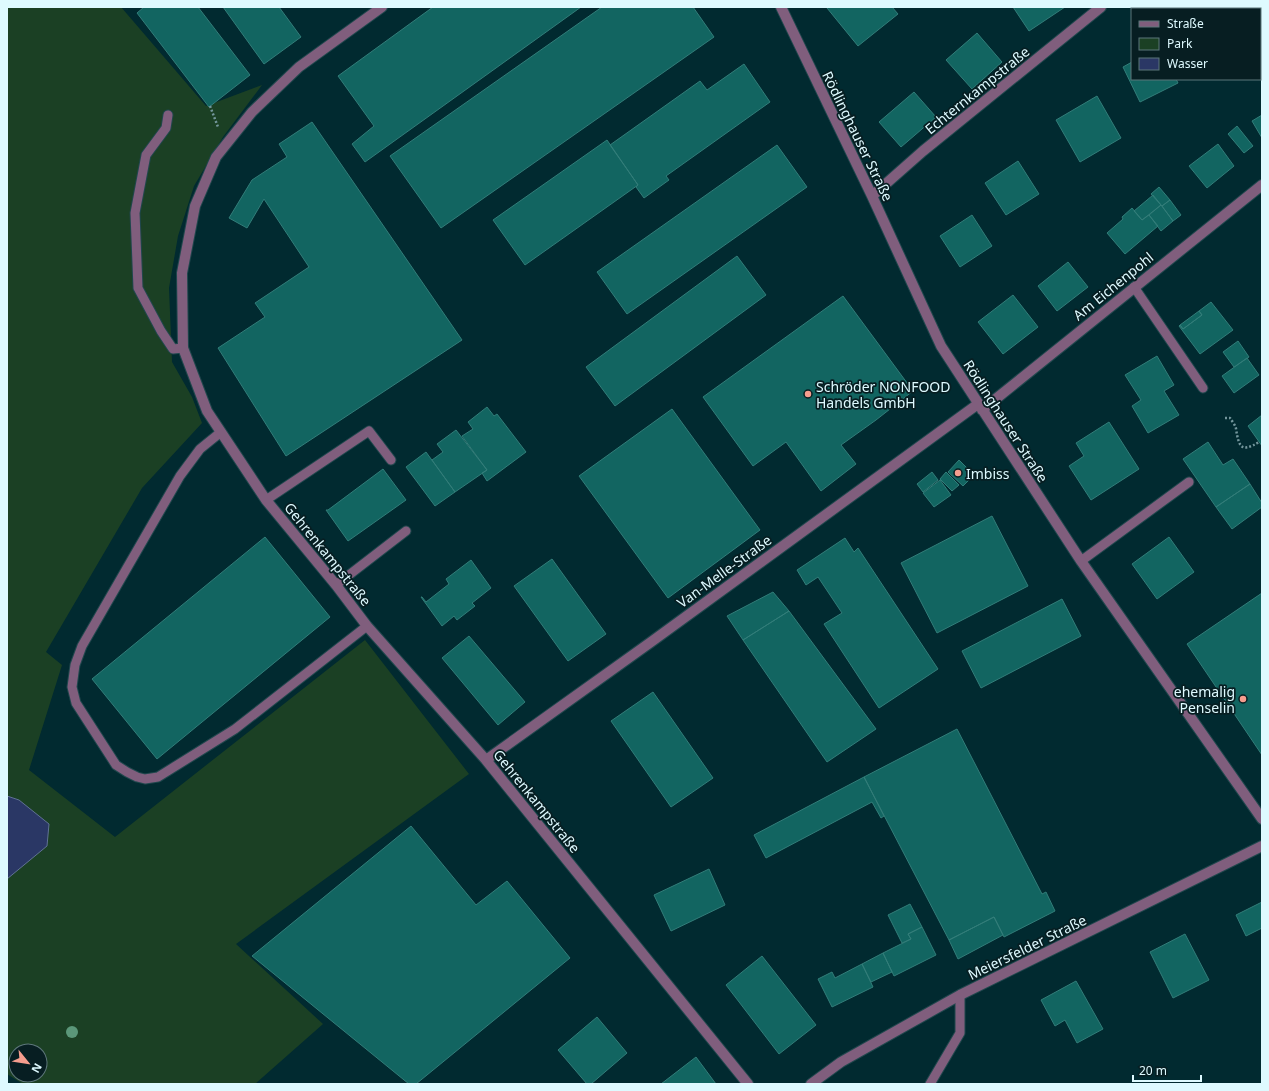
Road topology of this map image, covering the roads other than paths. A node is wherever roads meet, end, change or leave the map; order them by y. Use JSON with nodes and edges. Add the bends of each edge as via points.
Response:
{"nodes":[{"id":1,"x":382,"y":7,"type":"edge"},
{"id":2,"x":781,"y":7,"type":"edge"},
{"id":3,"x":1101,"y":7,"type":"edge"},
{"id":4,"x":168,"y":115,"type":"dead end"},
{"id":5,"x":1262,"y":185,"type":"edge"},
{"id":6,"x":872,"y":196,"type":"junction"},
{"id":7,"x":1134,"y":287,"type":"junction"},
{"id":8,"x":183,"y":348,"type":"junction"},
{"id":9,"x":1203,"y":388,"type":"dead end"},
{"id":10,"x":980,"y":407,"type":"junction"},
{"id":11,"x":221,"y":432,"type":"junction"},
{"id":12,"x":391,"y":460,"type":"dead end"},
{"id":13,"x":1189,"y":482,"type":"dead end"},
{"id":14,"x":266,"y":500,"type":"junction"},
{"id":15,"x":406,"y":531,"type":"dead end"},
{"id":16,"x":1081,"y":561,"type":"junction"},
{"id":17,"x":336,"y":585,"type":"junction"},
{"id":18,"x":367,"y":626,"type":"junction"},
{"id":19,"x":486,"y":760,"type":"junction"},
{"id":20,"x":1262,"y":819,"type":"edge"},
{"id":21,"x":1262,"y":846,"type":"edge"},
{"id":22,"x":960,"y":995,"type":"junction"},
{"id":23,"x":748,"y":1084,"type":"edge"},
{"id":24,"x":811,"y":1084,"type":"edge"},
{"id":25,"x":930,"y":1084,"type":"edge"}],
"edges":[{"from":1,"to":8,"type":"street","name":"Gehrenkampstraße","via":[[299,66],[252,112],[216,157],[195,206],[182,273]]},
{"from":2,"to":6,"type":"street","name":"Rödlinghauser Straße"},
{"from":3,"to":6,"type":"street","name":"Echternkampstraße","via":[[923,151]]},
{"from":4,"to":8,"type":"lane","via":[[166,128],[146,155],[135,213],[138,288],[173,349]]},
{"from":5,"to":7,"type":"street","name":"Am Eichenpohl"},
{"from":6,"to":10,"type":"street","name":"Rödlinghauser Straße","via":[[940,346]]},
{"from":7,"to":9,"type":"lane"},
{"from":7,"to":10,"type":"street","name":"Am Eichenpohl"},
{"from":8,"to":11,"type":"street","name":"Gehrenkampstraße","via":[[207,411]]},
{"from":10,"to":16,"type":"street","name":"Rödlinghauser Straße"},
{"from":10,"to":19,"type":"street","name":"Van-Melle-Straße"},
{"from":11,"to":14,"type":"street","name":"Gehrenkampstraße"},
{"from":11,"to":18,"type":"lane","via":[[200,449],[180,476],[82,646],[75,665],[72,687],[76,703],[116,765],[137,777],[158,777],[235,729]]},
{"from":12,"to":14,"type":"lane","via":[[369,431]]},
{"from":13,"to":16,"type":"lane"},
{"from":14,"to":17,"type":"street","name":"Gehrenkampstraße"},
{"from":15,"to":17,"type":"lane"},
{"from":16,"to":20,"type":"street","name":"Rödlinghauser Straße"},
{"from":17,"to":18,"type":"street","name":"Gehrenkampstraße"},
{"from":18,"to":19,"type":"street","name":"Gehrenkampstraße"},
{"from":19,"to":23,"type":"street","name":"Gehrenkampstraße"},
{"from":21,"to":22,"type":"street","name":"Meiersfelder Straße"},
{"from":22,"to":24,"type":"street","name":"Meiersfelder Straße","via":[[841,1062]]},
{"from":22,"to":25,"type":"lane","via":[[960,1033]]}]}
